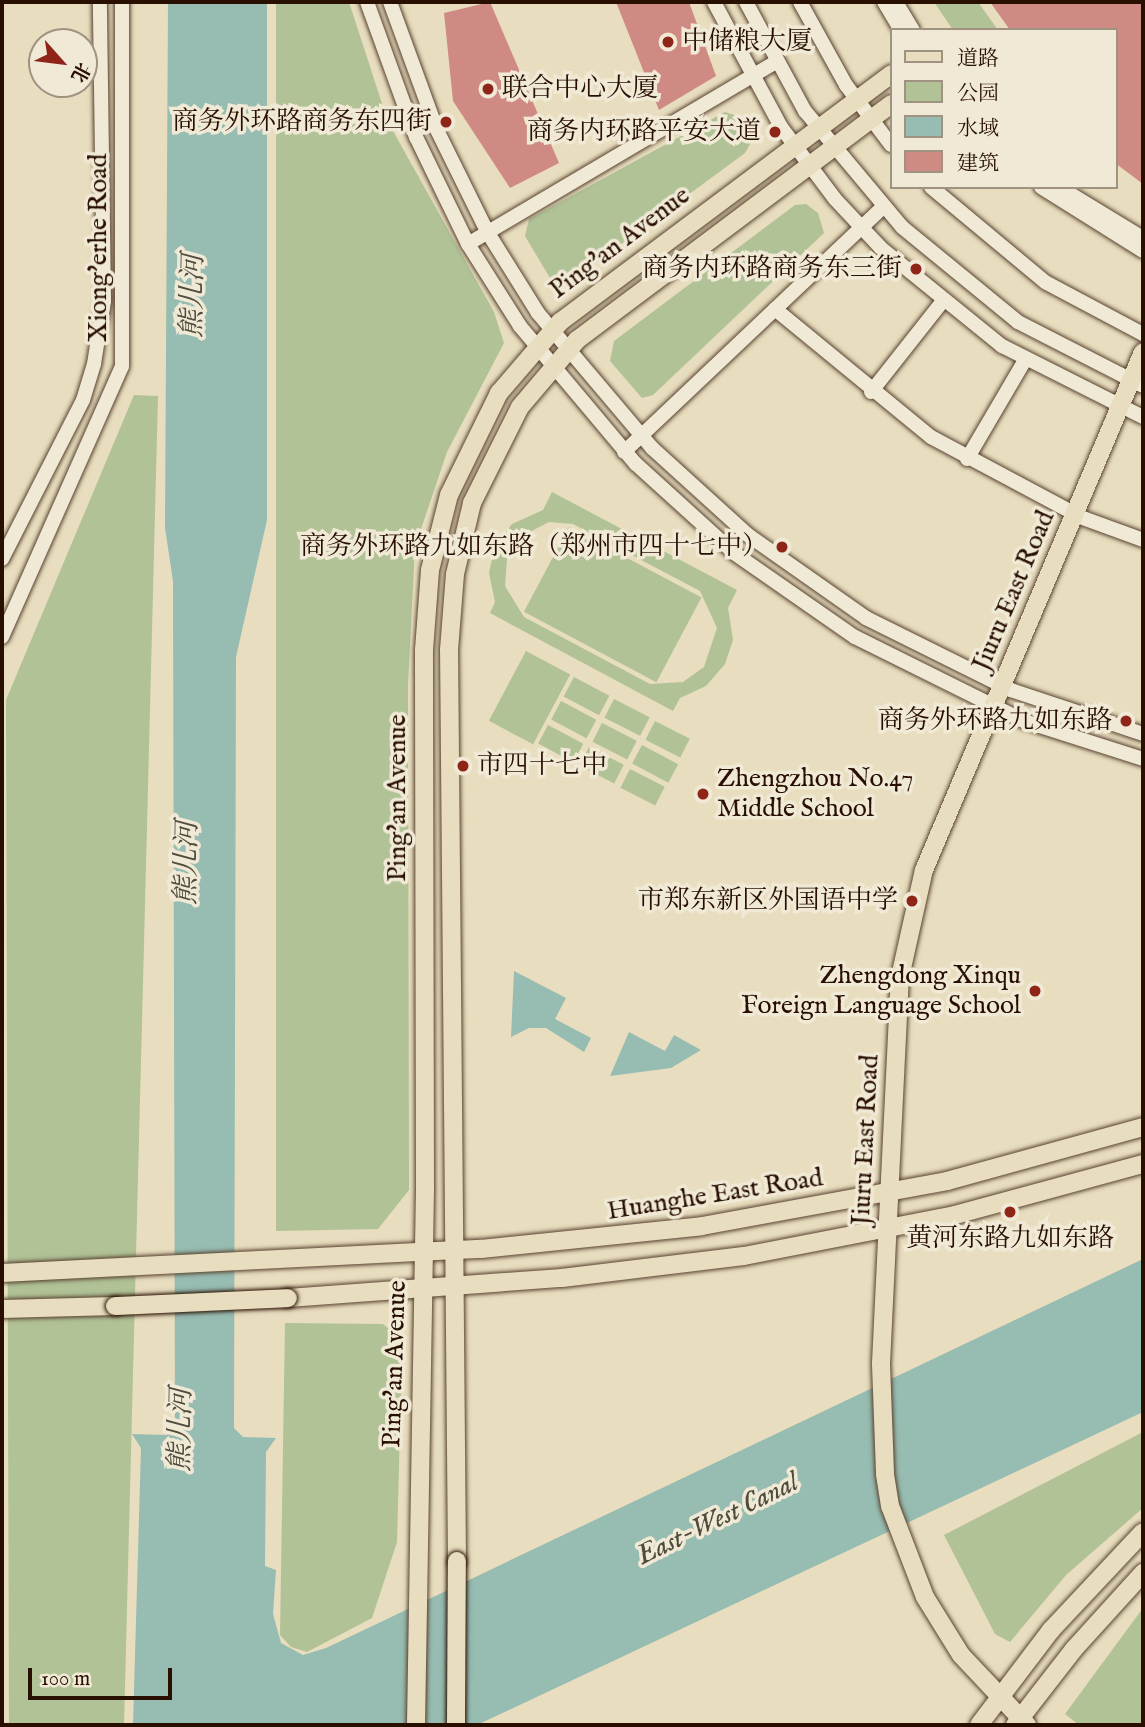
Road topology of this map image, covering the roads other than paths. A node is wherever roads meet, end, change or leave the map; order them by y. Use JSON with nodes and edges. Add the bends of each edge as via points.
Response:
{"nodes":[{"id":1,"x":100,"y":2,"type":"edge"},
{"id":2,"x":122,"y":2,"type":"edge"},
{"id":3,"x":367,"y":2,"type":"edge"},
{"id":4,"x":390,"y":2,"type":"edge"},
{"id":5,"x":714,"y":2,"type":"edge"},
{"id":6,"x":746,"y":2,"type":"edge"},
{"id":7,"x":800,"y":2,"type":"edge"},
{"id":8,"x":884,"y":2,"type":"edge"},
{"id":9,"x":896,"y":2,"type":"edge"},
{"id":10,"x":900,"y":28,"type":"edge"},
{"id":11,"x":912,"y":28,"type":"edge"},
{"id":12,"x":776,"y":62,"type":"junction"},
{"id":13,"x":890,"y":75,"type":"edge"},
{"id":14,"x":751,"y":76,"type":"junction"},
{"id":15,"x":856,"y":99,"type":"junction"},
{"id":16,"x":890,"y":105,"type":"edge"},
{"id":17,"x":871,"y":119,"type":"junction"},
{"id":18,"x":817,"y":128,"type":"junction"},
{"id":19,"x":890,"y":144,"type":"edge"},
{"id":20,"x":794,"y":146,"type":"junction"},
{"id":21,"x":832,"y":148,"type":"junction"},
{"id":22,"x":808,"y":165,"type":"junction"},
{"id":23,"x":933,"y":189,"type":"edge"},
{"id":24,"x":1044,"y":189,"type":"edge"},
{"id":25,"x":1062,"y":189,"type":"edge"},
{"id":26,"x":883,"y":207,"type":"junction"},
{"id":27,"x":862,"y":227,"type":"junction"},
{"id":28,"x":488,"y":233,"type":"junction"},
{"id":29,"x":1143,"y":238,"type":"edge"},
{"id":30,"x":468,"y":244,"type":"junction"},
{"id":31,"x":1143,"y":251,"type":"edge"},
{"id":32,"x":942,"y":302,"type":"junction"},
{"id":33,"x":775,"y":309,"type":"junction"},
{"id":34,"x":552,"y":329,"type":"junction"},
{"id":35,"x":1143,"y":334,"type":"edge"},
{"id":36,"x":536,"y":346,"type":"junction"},
{"id":37,"x":568,"y":349,"type":"junction"},
{"id":38,"x":1143,"y":352,"type":"edge"},
{"id":39,"x":1025,"y":360,"type":"junction"},
{"id":40,"x":552,"y":366,"type":"junction"},
{"id":41,"x":1139,"y":382,"type":"edge"},
{"id":42,"x":871,"y":392,"type":"junction"},
{"id":43,"x":1130,"y":412,"type":"edge"},
{"id":44,"x":640,"y":436,"type":"junction"},
{"id":45,"x":624,"y":452,"type":"junction"},
{"id":46,"x":967,"y":459,"type":"junction"},
{"id":47,"x":1079,"y":516,"type":"junction"},
{"id":48,"x":1143,"y":540,"type":"edge"},
{"id":49,"x":2,"y":559,"type":"edge"},
{"id":50,"x":2,"y":637,"type":"edge"},
{"id":51,"x":1006,"y":688,"type":"junction"},
{"id":52,"x":998,"y":709,"type":"junction"},
{"id":53,"x":1143,"y":734,"type":"edge"},
{"id":54,"x":1143,"y":759,"type":"edge"},
{"id":55,"x":1143,"y":1128,"type":"edge"},
{"id":56,"x":1143,"y":1164,"type":"edge"},
{"id":57,"x":895,"y":1193,"type":"junction"},
{"id":58,"x":893,"y":1229,"type":"junction"},
{"id":59,"x":425,"y":1250,"type":"junction"},
{"id":60,"x":454,"y":1250,"type":"junction"},
{"id":61,"x":2,"y":1273,"type":"edge"},
{"id":62,"x":454,"y":1287,"type":"junction"},
{"id":63,"x":424,"y":1289,"type":"junction"},
{"id":64,"x":2,"y":1309,"type":"edge"},
{"id":65,"x":1143,"y":1532,"type":"edge"},
{"id":66,"x":1143,"y":1573,"type":"edge"},
{"id":67,"x":1002,"y":1694,"type":"junction"},
{"id":68,"x":1022,"y":1720,"type":"edge"},
{"id":69,"x":416,"y":1725,"type":"edge"},
{"id":70,"x":456,"y":1725,"type":"edge"},
{"id":71,"x":979,"y":1725,"type":"edge"},
{"id":72,"x":1040,"y":1725,"type":"edge"}],
"edges":[{"from":1,"to":49,"type":"street","name":"Xiong'erhe Road","via":[[104,301],[94,365],[83,400]]},
{"from":2,"to":50,"type":"street","name":"Xiong'erhe Road","via":[[122,366]]},
{"from":3,"to":30,"type":"street","via":[[415,137]]},
{"from":4,"to":28,"type":"street","via":[[436,128]]},
{"from":5,"to":14,"type":"street"},
{"from":6,"to":12,"type":"street"},
{"from":7,"to":15,"type":"street"},
{"from":8,"to":10,"type":"street"},
{"from":9,"to":11,"type":"street"},
{"from":12,"to":14,"type":"street"},
{"from":12,"to":18,"type":"street"},
{"from":13,"to":15,"type":"main road","name":"Ping'an Avenue"},
{"from":14,"to":20,"type":"street"},
{"from":14,"to":28,"type":"street"},
{"from":15,"to":17,"type":"street"},
{"from":15,"to":18,"type":"main road","name":"Ping'an Avenue"},
{"from":16,"to":17,"type":"main road","name":"Ping'an Avenue"},
{"from":17,"to":19,"type":"street"},
{"from":17,"to":21,"type":"main road","name":"Ping'an Avenue"},
{"from":18,"to":20,"type":"main road","name":"Ping'an Avenue"},
{"from":18,"to":21,"type":"street"},
{"from":20,"to":22,"type":"street"},
{"from":20,"to":34,"type":"main road","name":"Ping'an Avenue"},
{"from":21,"to":22,"type":"main road","name":"Ping'an Avenue"},
{"from":21,"to":26,"type":"street"},
{"from":22,"to":27,"type":"street"},
{"from":22,"to":37,"type":"main road","name":"Ping'an Avenue"},
{"from":23,"to":35,"type":"street","via":[[1045,282]]},
{"from":24,"to":31,"type":"street"},
{"from":25,"to":29,"type":"street"},
{"from":26,"to":27,"type":"street"},
{"from":26,"to":41,"type":"street","via":[[928,252],[1018,322]]},
{"from":27,"to":32,"type":"street"},
{"from":27,"to":33,"type":"street"},
{"from":28,"to":30,"type":"street"},
{"from":28,"to":34,"type":"street"},
{"from":30,"to":36,"type":"street"},
{"from":32,"to":39,"type":"street"},
{"from":32,"to":42,"type":"street"},
{"from":33,"to":42,"type":"street"},
{"from":33,"to":44,"type":"street"},
{"from":34,"to":36,"type":"main road","name":"Ping'an Avenue"},
{"from":34,"to":37,"type":"street"},
{"from":36,"to":40,"type":"street"},
{"from":36,"to":59,"type":"main road","name":"Ping'an Avenue","via":[[499,393],[462,461],[430,570],[424,650]]},
{"from":37,"to":40,"type":"main road","name":"Ping'an Avenue"},
{"from":37,"to":44,"type":"street"},
{"from":38,"to":41,"type":"main road","name":"Jiuru East Road"},
{"from":39,"to":43,"type":"street"},
{"from":39,"to":46,"type":"street"},
{"from":40,"to":45,"type":"street"},
{"from":40,"to":60,"type":"main road","name":"Ping'an Avenue","via":[[520,407],[485,472],[463,536],[451,602]]},
{"from":41,"to":43,"type":"main road","name":"Jiuru East Road"},
{"from":42,"to":46,"type":"street"},
{"from":43,"to":47,"type":"main road","name":"Jiuru East Road"},
{"from":44,"to":45,"type":"street"},
{"from":44,"to":51,"type":"street","via":[[726,517],[813,584],[909,642]]},
{"from":45,"to":52,"type":"street","via":[[711,535],[800,603],[898,661]]},
{"from":46,"to":47,"type":"street"},
{"from":47,"to":48,"type":"street"},
{"from":47,"to":51,"type":"main road","name":"Jiuru East Road"},
{"from":51,"to":52,"type":"main road","name":"Jiuru East Road"},
{"from":51,"to":53,"type":"street"},
{"from":52,"to":54,"type":"street"},
{"from":52,"to":57,"type":"main road","name":"Jiuru East Road","via":[[933,873],[917,930],[909,978]]},
{"from":55,"to":57,"type":"main road","name":"Huanghe East Road"},
{"from":56,"to":58,"type":"main road"},
{"from":57,"to":58,"type":"main road","name":"Jiuru East Road"},
{"from":57,"to":60,"type":"main road","name":"Huanghe East Road","via":[[691,1228]]},
{"from":58,"to":62,"type":"main road","via":[[707,1261]]},
{"from":58,"to":67,"type":"main road","name":"Jiuru East Road","via":[[886,1358],[890,1445],[899,1503],[910,1547],[953,1628]]},
{"from":59,"to":60,"type":"main road","name":"Huanghe East Road"},
{"from":59,"to":61,"type":"main road","name":"Huanghe East Road"},
{"from":59,"to":63,"type":"main road","name":"Ping'an Avenue"},
{"from":60,"to":62,"type":"main road","name":"Ping'an Avenue"},
{"from":62,"to":63,"type":"main road"},
{"from":62,"to":70,"type":"main road","name":"Ping'an Avenue","bridge":true},
{"from":63,"to":64,"type":"main road","bridge":true},
{"from":63,"to":69,"type":"main road","name":"Ping'an Avenue"},
{"from":65,"to":67,"type":"main road","via":[[1051,1630]]},
{"from":66,"to":68,"type":"main road"},
{"from":67,"to":68,"type":"main road","name":"Jiuru East Road"},
{"from":67,"to":71,"type":"main road"},
{"from":68,"to":72,"type":"main road","name":"Jiuru East Road"}]}
